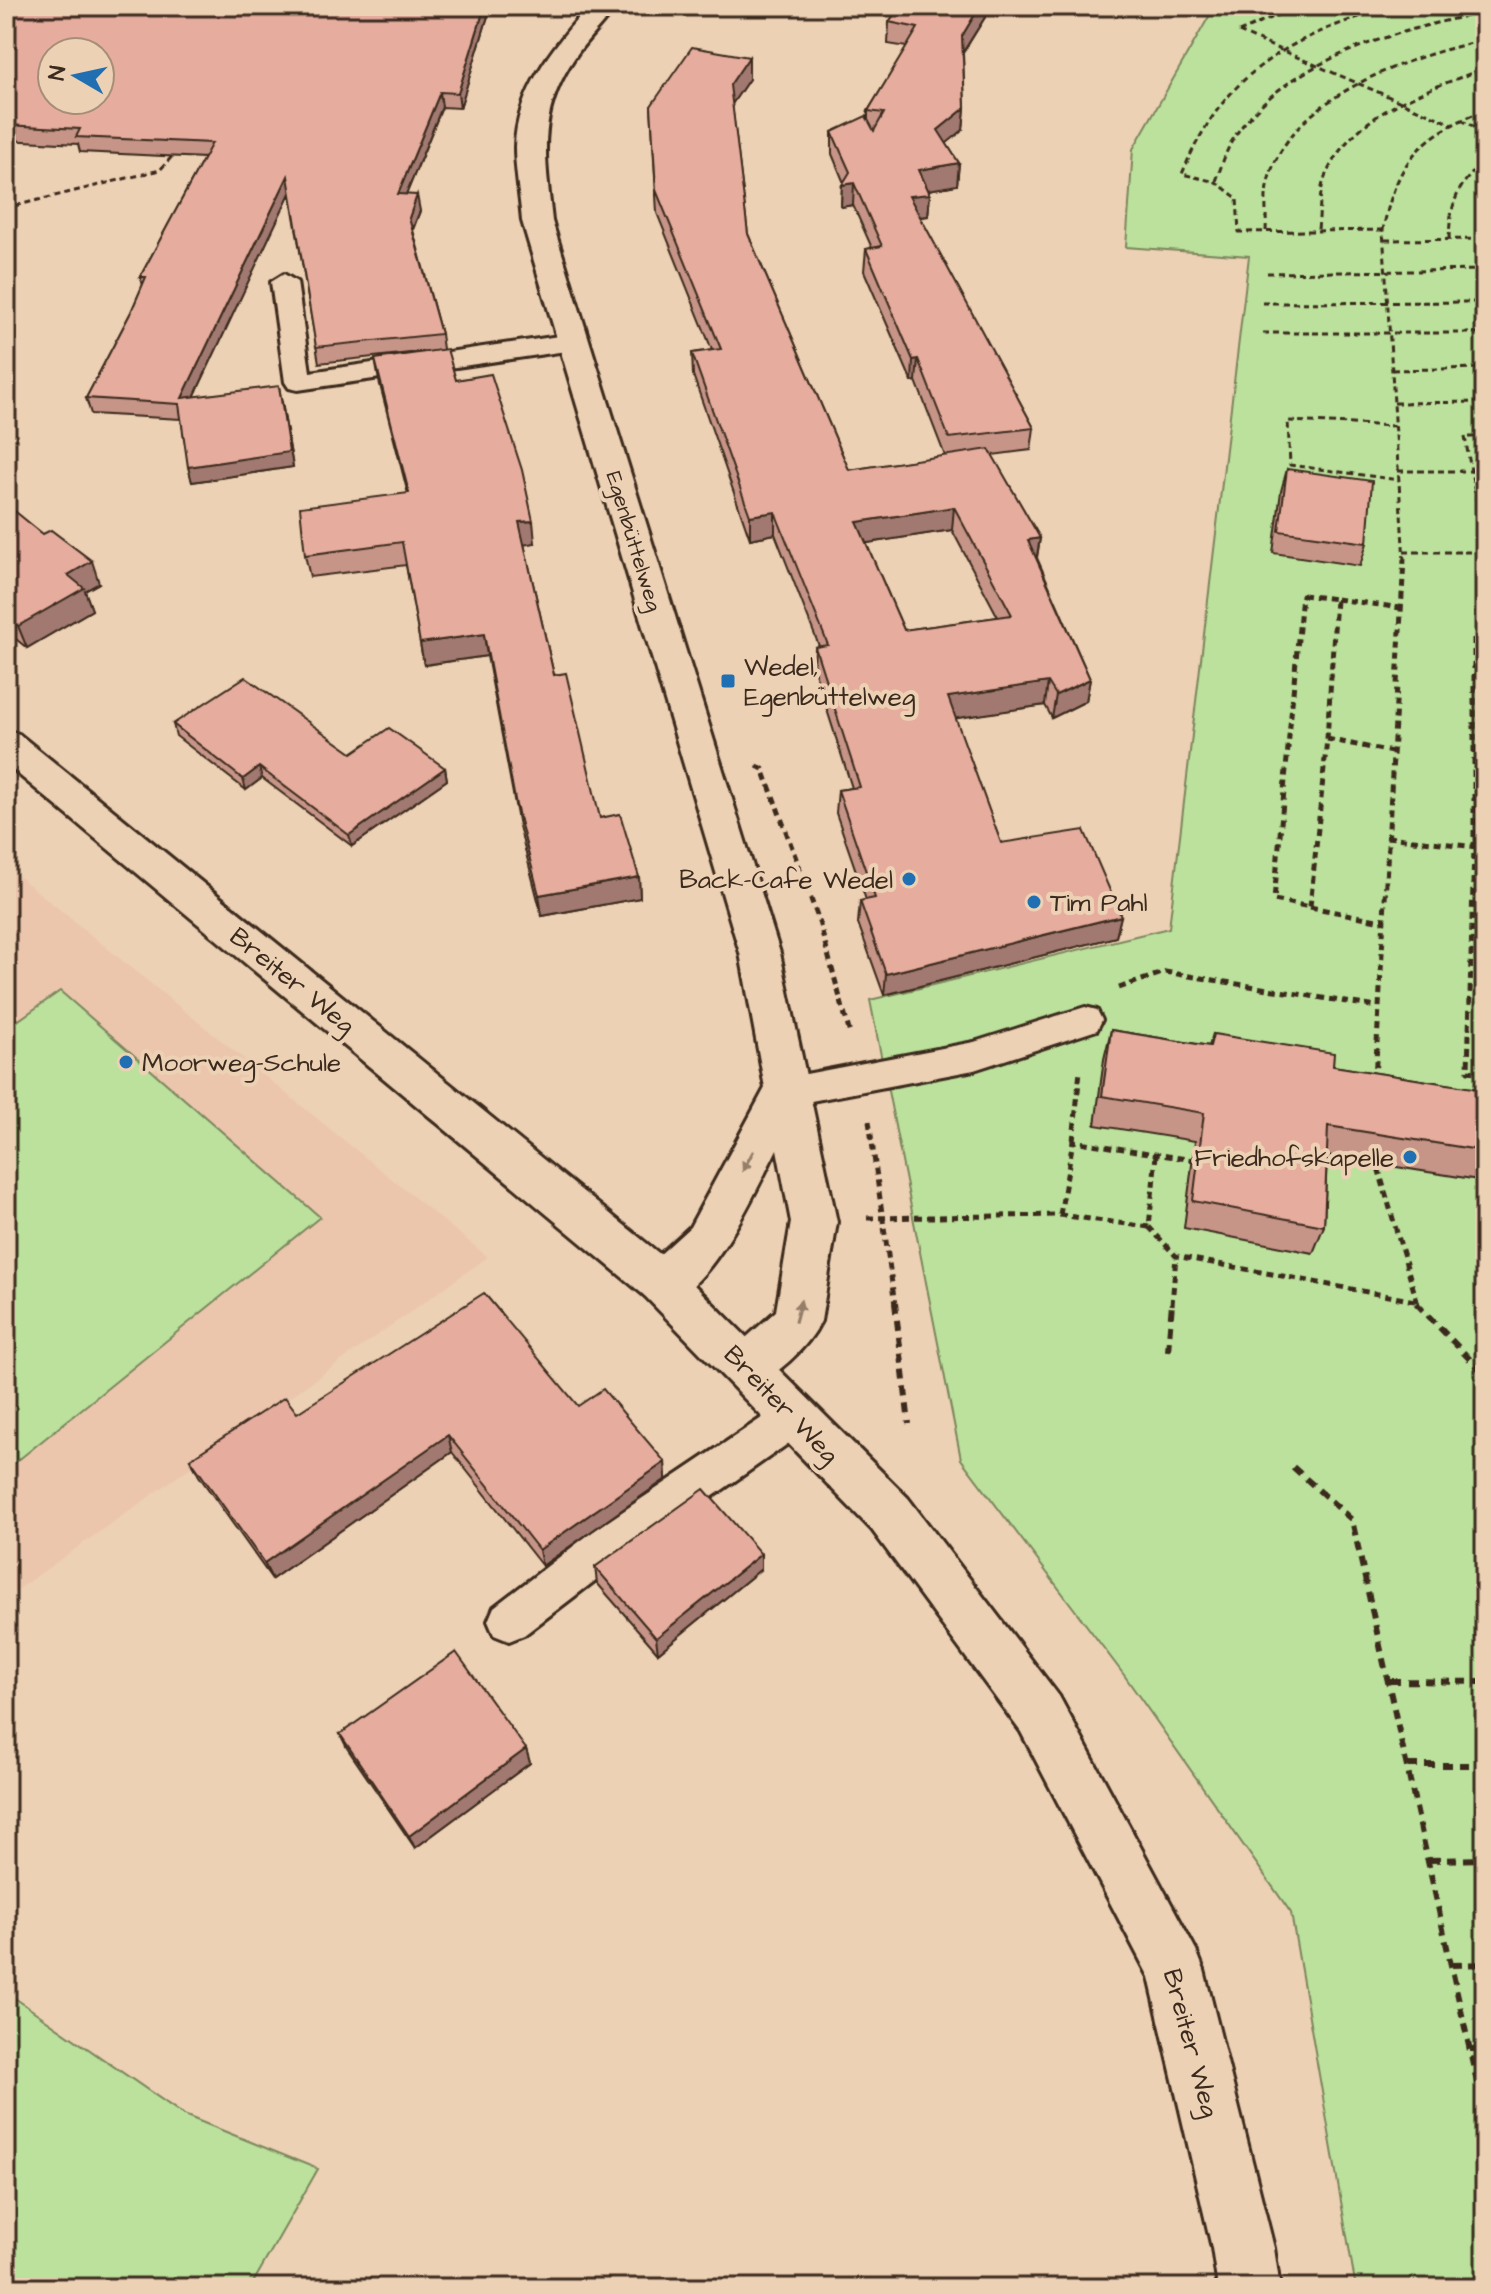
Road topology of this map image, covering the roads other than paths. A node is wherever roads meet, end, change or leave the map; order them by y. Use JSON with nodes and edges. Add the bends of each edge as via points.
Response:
{"nodes":[{"id":1,"x":603,"y":6,"type":"edge"},
{"id":2,"x":284,"y":282,"type":"dead end"},
{"id":3,"x":573,"y":342,"type":"junction"},
{"id":4,"x":6,"y":743,"type":"edge"},
{"id":5,"x":1085,"y":1020,"type":"dead end"},
{"id":6,"x":785,"y":1092,"type":"junction"},
{"id":7,"x":661,"y":1282,"type":"junction"},
{"id":8,"x":747,"y":1367,"type":"junction"},
{"id":9,"x":795,"y":1417,"type":"junction"},
{"id":10,"x":509,"y":1621,"type":"dead end"},
{"id":11,"x":1249,"y":2288,"type":"edge"}],
"edges":[{"from":1,"to":3,"type":"street","name":"Egenbüttelweg","via":[[567,45],[530,134],[537,221]]},
{"from":2,"to":3,"type":"lane","via":[[298,382]]},
{"from":3,"to":6,"type":"street","name":"Egenbüttelweg","via":[[760,953]]},
{"from":4,"to":7,"type":"street","name":"Breiter Weg"},
{"from":5,"to":6,"type":"lane","via":[[974,1056]]},
{"from":6,"to":7,"type":"street","one_way":true,"via":[[706,1241]]},
{"from":8,"to":6,"type":"street","name":"Egenbüttelweg","one_way":true,"via":[[798,1321],[814,1222]]},
{"from":7,"to":8,"type":"street","name":"Breiter Weg"},
{"from":8,"to":9,"type":"street","name":"Breiter Weg"},
{"from":9,"to":10,"type":"lane","via":[[607,1546]]},
{"from":9,"to":11,"type":"street","name":"Breiter Weg","via":[[890,1514],[1040,1714],[1176,1970]]}]}
